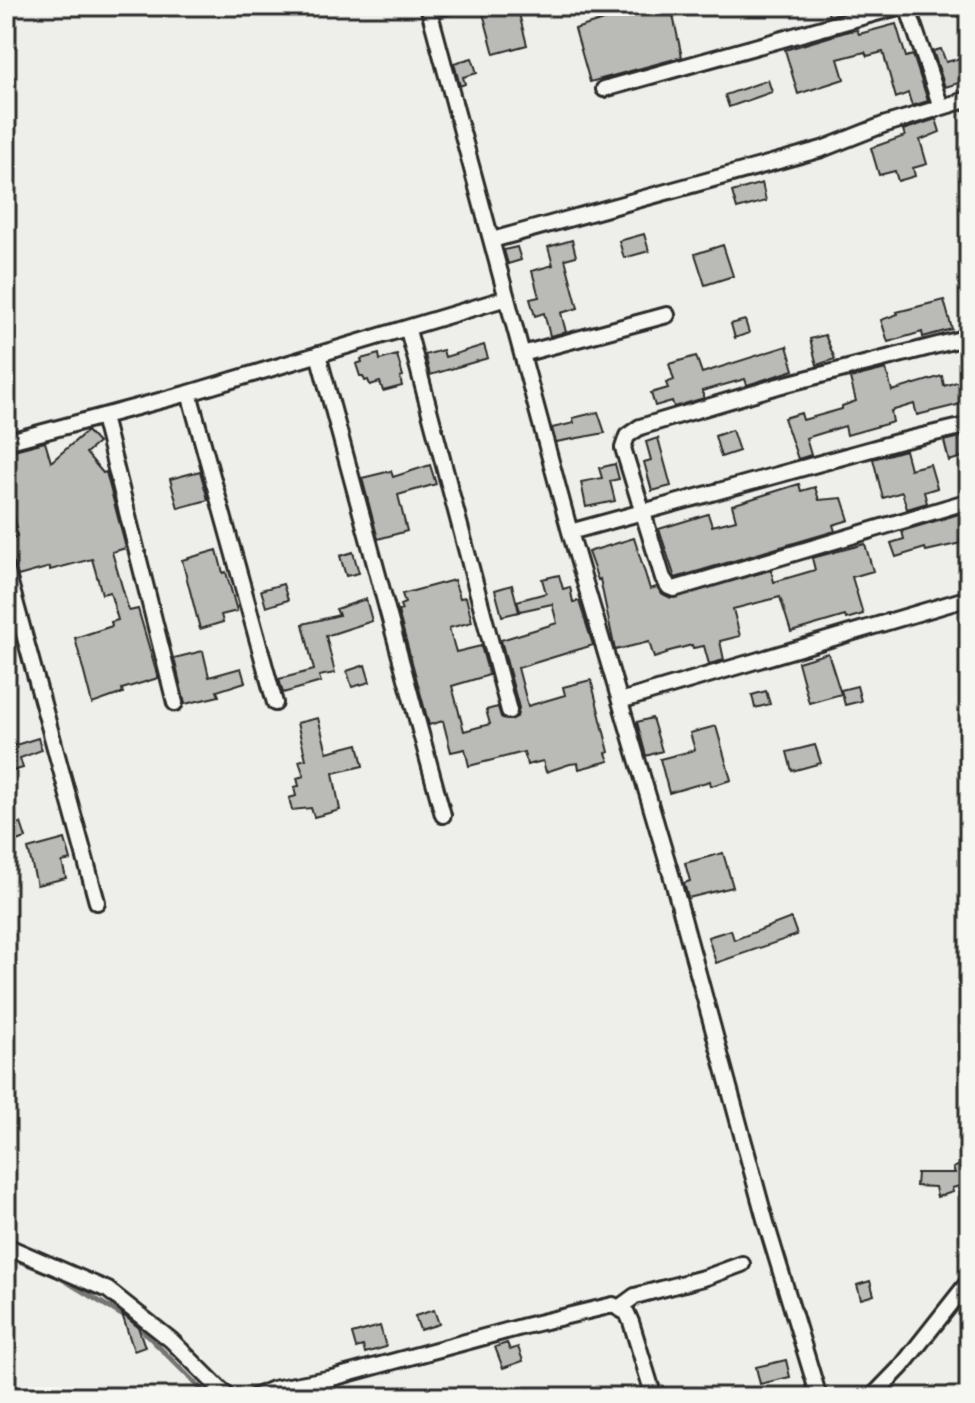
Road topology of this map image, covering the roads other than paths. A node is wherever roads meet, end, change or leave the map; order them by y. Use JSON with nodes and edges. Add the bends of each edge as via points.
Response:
{"nodes":[{"id":1,"x":447,"y":6,"type":"edge"},
{"id":2,"x":904,"y":6,"type":"edge"},
{"id":3,"x":429,"y":8,"type":"edge"},
{"id":4,"x":604,"y":89,"type":"dead end"},
{"id":5,"x":969,"y":99,"type":"edge"},
{"id":6,"x":941,"y":107,"type":"junction"},
{"id":7,"x":492,"y":240,"type":"junction"},
{"id":8,"x":507,"y":298,"type":"junction"},
{"id":9,"x":667,"y":315,"type":"dead end"},
{"id":10,"x":408,"y":330,"type":"junction"},
{"id":11,"x":969,"y":339,"type":"edge"},
{"id":12,"x":318,"y":354,"type":"junction"},
{"id":13,"x":522,"y":354,"type":"junction"},
{"id":14,"x":189,"y":393,"type":"junction"},
{"id":15,"x":103,"y":417,"type":"junction"},
{"id":16,"x":969,"y":425,"type":"edge"},
{"id":17,"x":6,"y":442,"type":"edge"},
{"id":18,"x":969,"y":501,"type":"edge"},
{"id":19,"x":642,"y":513,"type":"junction"},
{"id":20,"x":570,"y":532,"type":"junction"},
{"id":21,"x":6,"y":568,"type":"edge"},
{"id":22,"x":969,"y":598,"type":"edge"},
{"id":23,"x":620,"y":701,"type":"junction"},
{"id":24,"x":175,"y":703,"type":"dead end"},
{"id":25,"x":275,"y":703,"type":"dead end"},
{"id":26,"x":509,"y":711,"type":"dead end"},
{"id":27,"x":443,"y":815,"type":"dead end"},
{"id":28,"x":97,"y":902,"type":"dead end"},
{"id":29,"x":6,"y":1246,"type":"edge"},
{"id":30,"x":742,"y":1264,"type":"dead end"},
{"id":31,"x":968,"y":1284,"type":"edge"},
{"id":32,"x":620,"y":1307,"type":"junction"},
{"id":33,"x":228,"y":1397,"type":"edge"},
{"id":34,"x":254,"y":1397,"type":"edge"},
{"id":35,"x":654,"y":1397,"type":"edge"},
{"id":36,"x":819,"y":1397,"type":"edge"},
{"id":37,"x":872,"y":1397,"type":"edge"}],
"edges":[{"from":1,"to":3,"type":"street"},
{"from":2,"to":4,"type":"street"},
{"from":2,"to":6,"type":"street"},
{"from":3,"to":7,"type":"street"},
{"from":5,"to":6,"type":"street"},
{"from":6,"to":7,"type":"street","via":[[822,149]]},
{"from":7,"to":8,"type":"street"},
{"from":8,"to":10,"type":"street"},
{"from":8,"to":13,"type":"street"},
{"from":9,"to":13,"type":"street"},
{"from":10,"to":12,"type":"street"},
{"from":10,"to":26,"type":"street"},
{"from":11,"to":19,"type":"street","via":[[640,427],[627,436],[623,448]]},
{"from":12,"to":14,"type":"street"},
{"from":12,"to":27,"type":"street"},
{"from":13,"to":20,"type":"street"},
{"from":14,"to":15,"type":"street"},
{"from":14,"to":25,"type":"street"},
{"from":15,"to":17,"type":"street"},
{"from":15,"to":24,"type":"street"},
{"from":16,"to":19,"type":"street"},
{"from":18,"to":19,"type":"street","via":[[674,589],[663,578]]},
{"from":19,"to":20,"type":"street"},
{"from":20,"to":23,"type":"street"},
{"from":21,"to":28,"type":"street"},
{"from":22,"to":23,"type":"street"},
{"from":23,"to":36,"type":"street"},
{"from":29,"to":33,"type":"street","via":[[108,1290],[171,1340]]},
{"from":30,"to":32,"type":"street","via":[[635,1296]]},
{"from":31,"to":37,"type":"street"},
{"from":32,"to":34,"type":"street","via":[[605,1305]]},
{"from":32,"to":35,"type":"street","via":[[631,1322]]}]}
